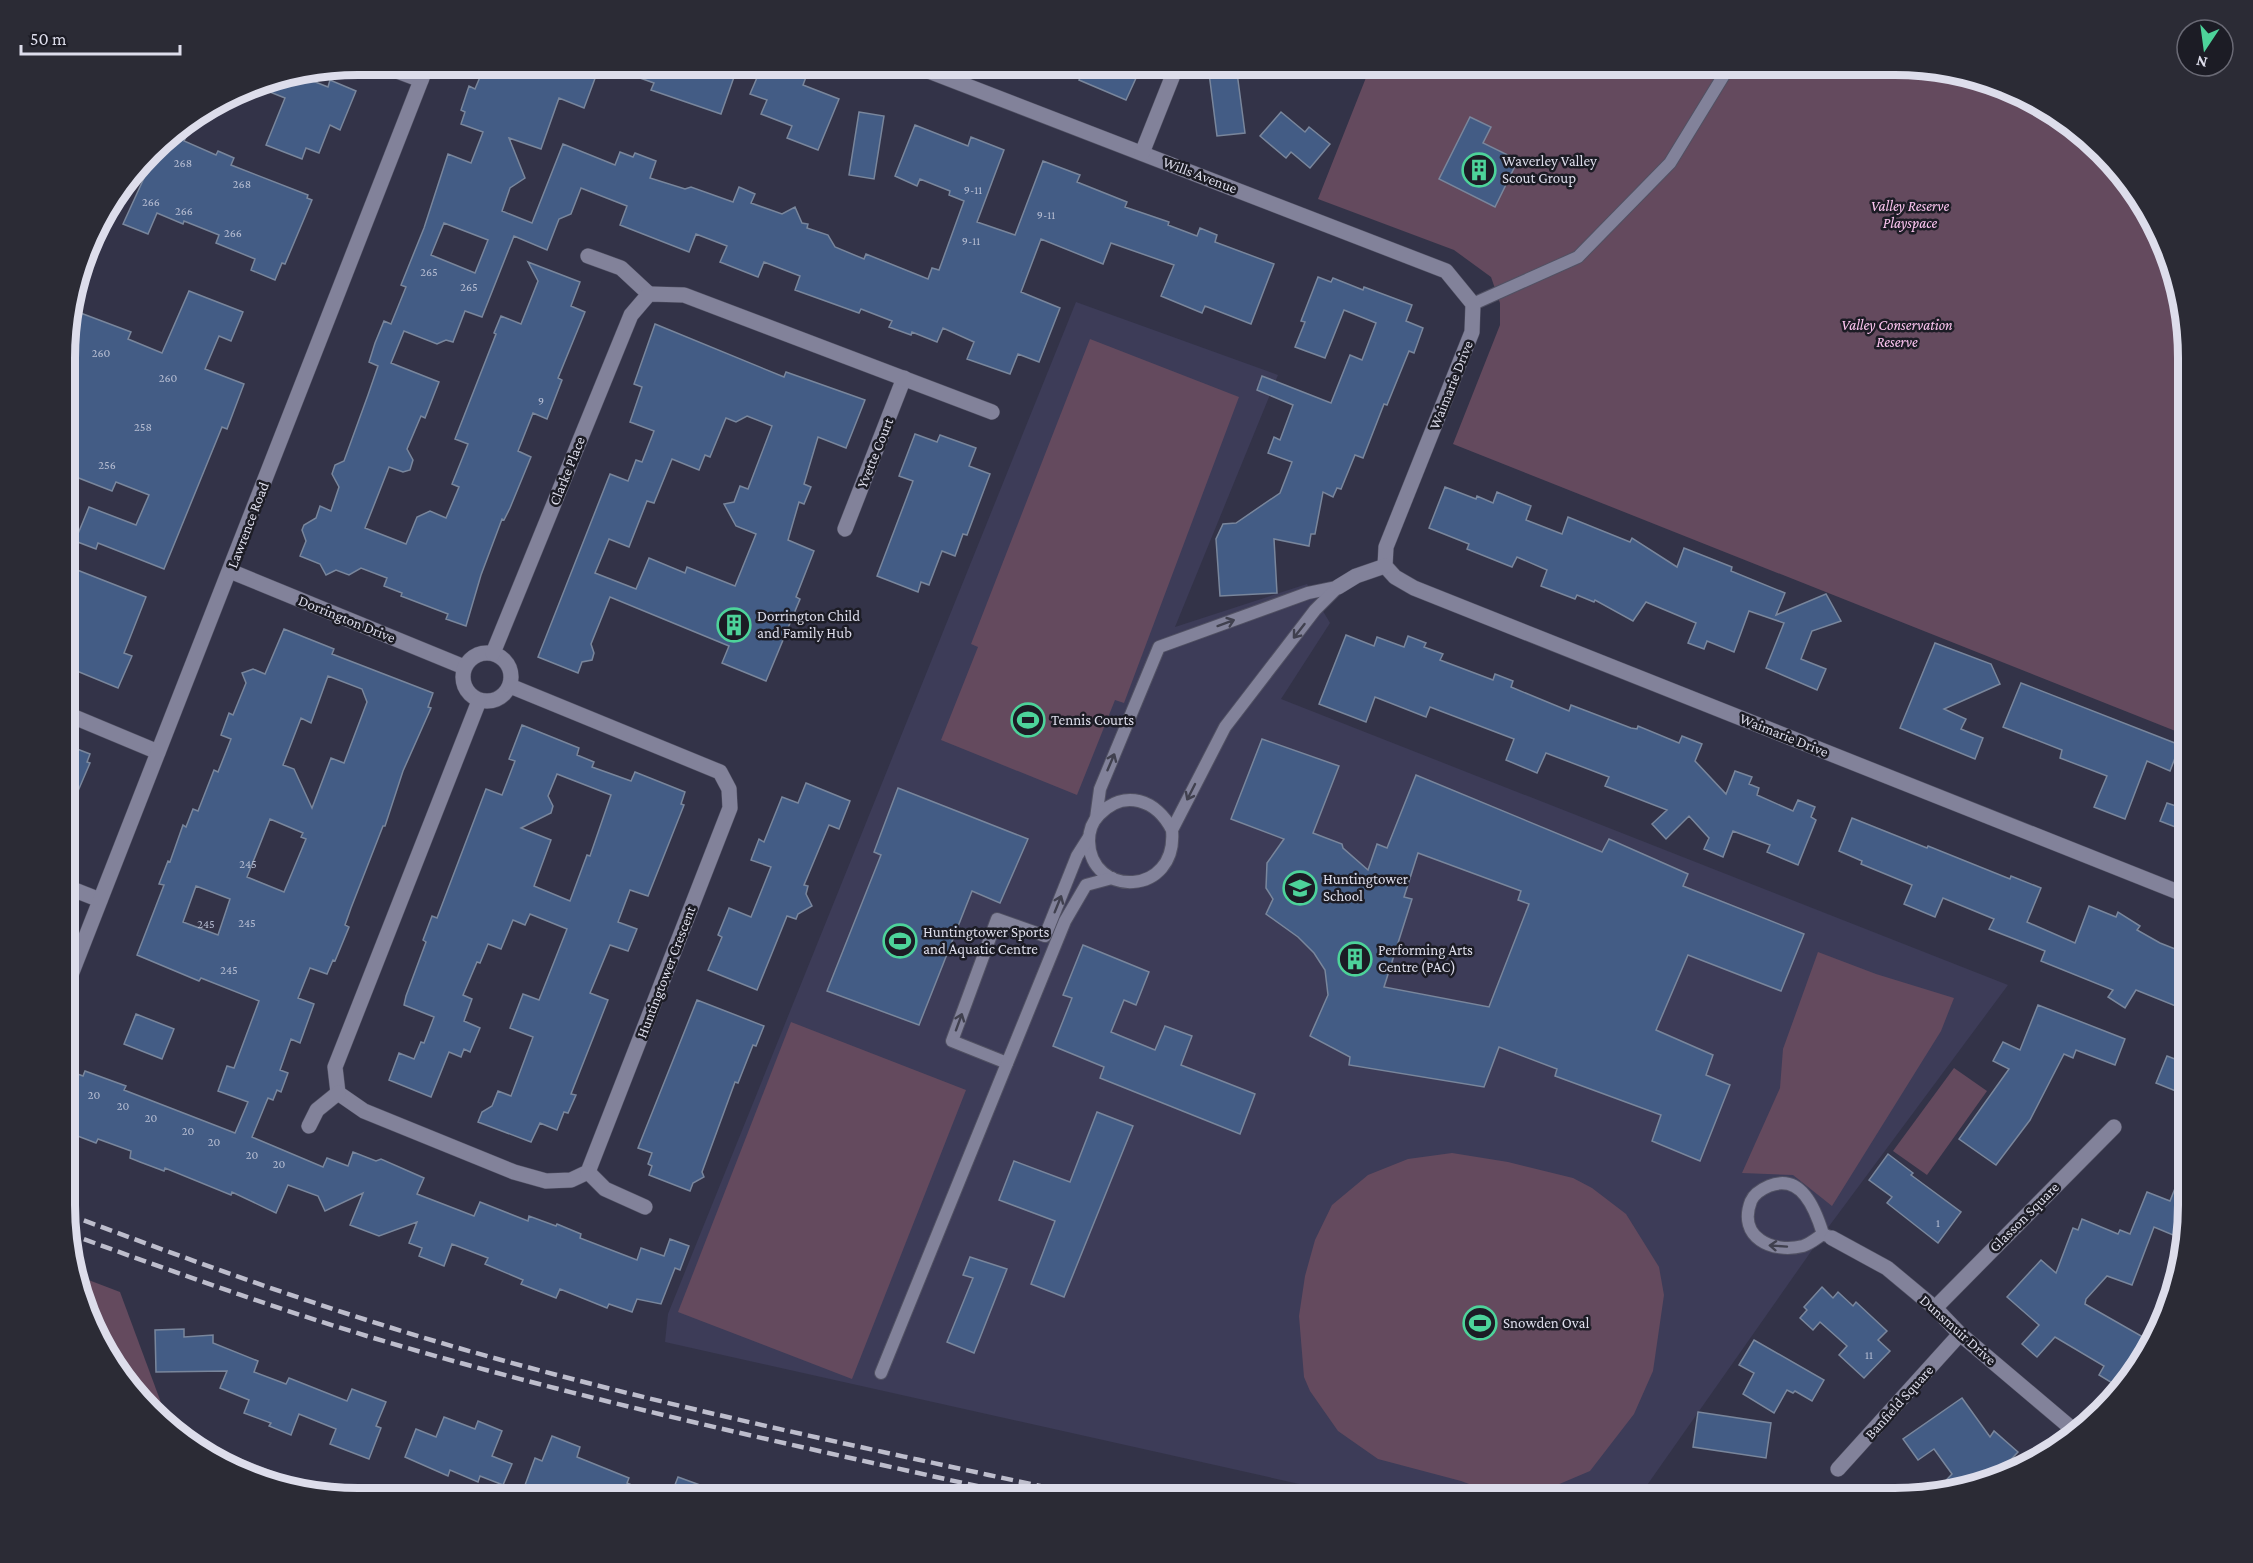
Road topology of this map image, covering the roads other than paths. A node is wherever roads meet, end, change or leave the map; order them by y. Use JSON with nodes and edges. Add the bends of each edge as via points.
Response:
{"nodes":[{"id":1,"x":408,"y":75,"type":"edge"},
{"id":2,"x":423,"y":75,"type":"edge"},
{"id":3,"x":939,"y":75,"type":"edge"},
{"id":4,"x":1173,"y":75,"type":"edge"},
{"id":5,"x":1724,"y":75,"type":"edge"},
{"id":6,"x":421,"y":80,"type":"junction"},
{"id":7,"x":1143,"y":153,"type":"junction"},
{"id":8,"x":588,"y":256,"type":"dead end"},
{"id":9,"x":648,"y":294,"type":"junction"},
{"id":10,"x":1473,"y":304,"type":"junction"},
{"id":11,"x":904,"y":378,"type":"junction"},
{"id":12,"x":992,"y":412,"type":"dead end"},
{"id":13,"x":845,"y":529,"type":"dead end"},
{"id":14,"x":1385,"y":566,"type":"junction"},
{"id":15,"x":230,"y":571,"type":"junction"},
{"id":16,"x":1338,"y":587,"type":"junction"},
{"id":17,"x":493,"y":653,"type":"junction"},
{"id":18,"x":464,"y":667,"type":"junction"},
{"id":19,"x":510,"y":686,"type":"junction"},
{"id":20,"x":479,"y":701,"type":"junction"},
{"id":21,"x":75,"y":717,"type":"edge"},
{"id":22,"x":158,"y":752,"type":"junction"},
{"id":23,"x":1096,"y":818,"type":"junction"},
{"id":24,"x":1172,"y":830,"type":"junction"},
{"id":25,"x":1089,"y":837,"type":"junction"},
{"id":26,"x":1112,"y":878,"type":"junction"},
{"id":27,"x":75,"y":890,"type":"edge"},
{"id":28,"x":2178,"y":892,"type":"edge"},
{"id":29,"x":100,"y":900,"type":"junction"},
{"id":30,"x":75,"y":964,"type":"edge"},
{"id":31,"x":1007,"y":1064,"type":"junction"},
{"id":32,"x":338,"y":1093,"type":"junction"},
{"id":33,"x":309,"y":1126,"type":"dead end"},
{"id":34,"x":2114,"y":1127,"type":"dead end"},
{"id":35,"x":588,"y":1172,"type":"junction"},
{"id":36,"x":645,"y":1207,"type":"dead end"},
{"id":37,"x":1828,"y":1236,"type":"junction"},
{"id":38,"x":1935,"y":1308,"type":"junction"},
{"id":39,"x":1960,"y":1334,"type":"junction"},
{"id":40,"x":880,"y":1373,"type":"dead end"},
{"id":41,"x":2070,"y":1427,"type":"edge"},
{"id":42,"x":1838,"y":1469,"type":"dead end"}],
"edges":[{"from":1,"to":6,"type":"street"},
{"from":2,"to":6,"type":"street","name":"Lawrence Road"},
{"from":3,"to":7,"type":"street","name":"Wills Avenue"},
{"from":4,"to":7,"type":"street"},
{"from":5,"to":10,"type":"lane","via":[[1670,163],[1578,257]]},
{"from":6,"to":15,"type":"street","name":"Lawrence Road"},
{"from":7,"to":10,"type":"street","name":"Wills Avenue","via":[[1446,271]]},
{"from":8,"to":9,"type":"street","via":[[621,268]]},
{"from":9,"to":11,"type":"street","via":[[684,295]]},
{"from":9,"to":17,"type":"street","name":"Clarke Place","via":[[631,315]]},
{"from":10,"to":14,"type":"street","name":"Waimarie Drive","via":[[1472,332],[1386,547]]},
{"from":11,"to":12,"type":"street"},
{"from":11,"to":13,"type":"street","name":"Yvette Court"},
{"from":14,"to":16,"type":"street"},
{"from":14,"to":28,"type":"street","name":"Waimarie Drive","via":[[1414,588]]},
{"from":15,"to":18,"type":"street","name":"Dorrington Drive"},
{"from":15,"to":22,"type":"street","name":"Lawrence Road"},
{"from":23,"to":16,"type":"lane","one_way":true,"via":[[1100,789],[1159,647],[1308,593]]},
{"from":16,"to":24,"type":"lane","one_way":true,"via":[[1315,610],[1225,727]]},
{"from":17,"to":18,"type":"street","via":[[476,655]]},
{"from":17,"to":19,"type":"street","via":[[510,667]]},
{"from":18,"to":20,"type":"street","via":[[466,690]]},
{"from":19,"to":20,"type":"street","via":[[499,699]]},
{"from":19,"to":35,"type":"street","name":"Huntingtower Crescent","via":[[720,772],[729,789],[730,808]]},
{"from":20,"to":32,"type":"street","via":[[335,1066]]},
{"from":21,"to":22,"type":"street"},
{"from":22,"to":29,"type":"street","name":"Lawrence Road"},
{"from":23,"to":24,"type":"lane","via":[[1107,806],[1122,800],[1138,800],[1153,805]]},
{"from":23,"to":25,"type":"lane"},
{"from":24,"to":26,"type":"lane","via":[[1169,860],[1161,870],[1138,882]]},
{"from":25,"to":26,"type":"lane","via":[[1097,865]]},
{"from":31,"to":25,"type":"lane","one_way":true,"via":[[952,1041],[997,919],[1045,936],[1077,856]]},
{"from":26,"to":31,"type":"lane","via":[[1086,885],[1070,910]]},
{"from":27,"to":29,"type":"street"},
{"from":29,"to":30,"type":"street","name":"Lawrence Road"},
{"from":31,"to":40,"type":"lane"},
{"from":32,"to":33,"type":"street","via":[[317,1110]]},
{"from":32,"to":35,"type":"street","via":[[364,1111],[514,1172],[546,1181],[571,1180]]},
{"from":34,"to":38,"type":"street","name":"Glasson Square"},
{"from":35,"to":36,"type":"street","via":[[605,1189]]},
{"from":37,"to":37,"type":"lane","one_way":true,"via":[[1804,1246],[1764,1245],[1750,1229],[1752,1198],[1779,1182],[1796,1186],[1809,1199]]},
{"from":37,"to":38,"type":"street","name":"Dunsmuir Drive","via":[[1887,1268]]},
{"from":38,"to":39,"type":"street","name":"Dunsmuir Drive"},
{"from":39,"to":41,"type":"street","name":"Dunsmuir Drive"},
{"from":39,"to":42,"type":"street","name":"Banfield Square"}]}
